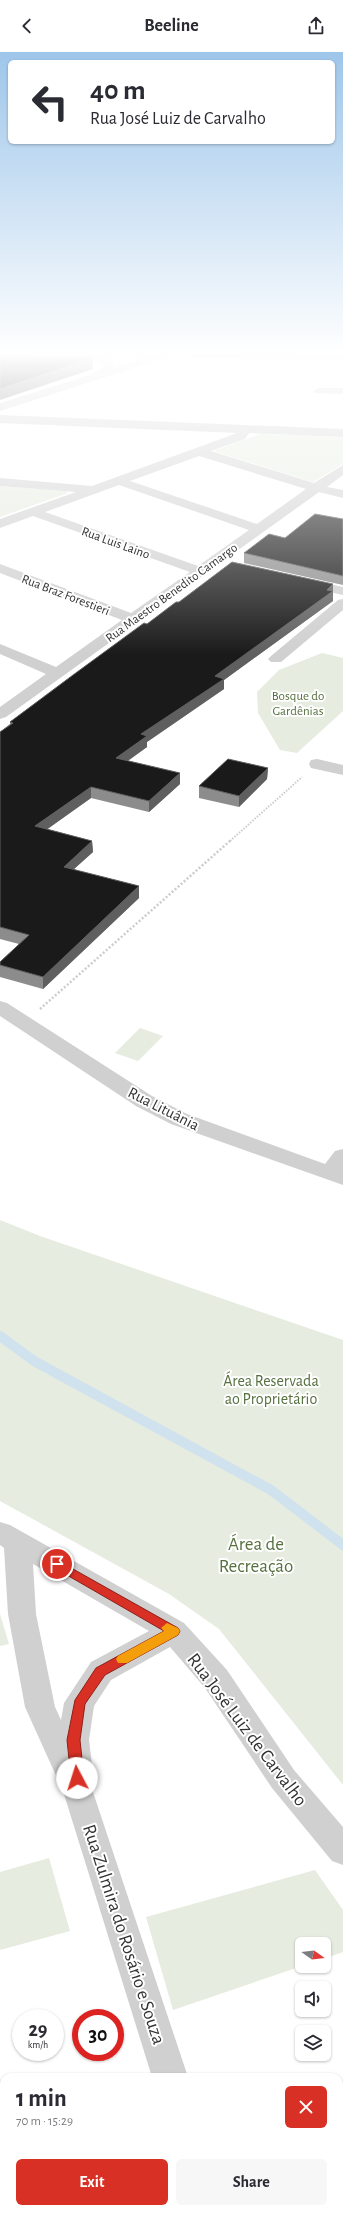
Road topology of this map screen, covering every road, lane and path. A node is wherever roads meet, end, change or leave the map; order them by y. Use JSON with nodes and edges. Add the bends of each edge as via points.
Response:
{"nodes":[{"id":1,"x":198,"y":453,"type":"edge"},
{"id":2,"x":203,"y":453,"type":"edge"},
{"id":3,"x":343,"y":469,"type":"edge"},
{"id":4,"x":119,"y":481,"type":"junction"},
{"id":5,"x":0,"y":482,"type":"edge"},
{"id":6,"x":316,"y":488,"type":"junction"},
{"id":7,"x":96,"y":489,"type":"junction"},
{"id":8,"x":343,"y":494,"type":"edge"},
{"id":9,"x":33,"y":512,"type":"junction"},
{"id":10,"x":0,"y":524,"type":"edge"},
{"id":11,"x":259,"y":529,"type":"junction"},
{"id":12,"x":213,"y":562,"type":"junction"},
{"id":13,"x":228,"y":566,"type":"edge"},
{"id":14,"x":0,"y":568,"type":"edge"},
{"id":15,"x":200,"y":571,"type":"junction"},
{"id":16,"x":289,"y":579,"type":"edge"},
{"id":17,"x":343,"y":591,"type":"edge"},
{"id":18,"x":343,"y":603,"type":"edge"},
{"id":19,"x":133,"y":619,"type":"junction"},
{"id":20,"x":0,"y":649,"type":"edge"},
{"id":21,"x":276,"y":659,"type":"dead end"},
{"id":22,"x":57,"y":673,"type":"junction"},
{"id":23,"x":0,"y":714,"type":"edge"},
{"id":24,"x":317,"y":764,"type":"joint"},
{"id":25,"x":343,"y":770,"type":"edge"},
{"id":26,"x":0,"y":1007,"type":"edge"},
{"id":27,"x":25,"y":1022,"type":"junction"},
{"id":28,"x":343,"y":1156,"type":"edge"},
{"id":29,"x":336,"y":1176,"type":"edge"},
{"id":30,"x":9,"y":1537,"type":"edge"},
{"id":31,"x":174,"y":1631,"type":"junction"},
{"id":32,"x":79,"y":1791,"type":"junction"},
{"id":33,"x":343,"y":1852,"type":"edge"},
{"id":34,"x":169,"y":2073,"type":"edge"}],
"edges":[{"from":1,"to":4,"type":"street"},
{"from":2,"to":6,"type":"street"},
{"from":3,"to":6,"type":"street","name":"Rua Maestro Benedito Camargo"},
{"from":4,"to":7,"type":"street"},
{"from":4,"to":11,"type":"street"},
{"from":5,"to":7,"type":"street"},
{"from":6,"to":8,"type":"street"},
{"from":6,"to":11,"type":"street","name":"Rua Maestro Benedito Camargo"},
{"from":7,"to":9,"type":"street"},
{"from":9,"to":10,"type":"street"},
{"from":9,"to":15,"type":"street","name":"Rua Luis Laino"},
{"from":11,"to":12,"type":"street","name":"Rua Maestro Benedito Camargo"},
{"from":12,"to":13,"type":"street"},
{"from":12,"to":15,"type":"street","name":"Rua Maestro Benedito Camargo"},
{"from":14,"to":19,"type":"street","name":"Rua Braz Forestieri"},
{"from":15,"to":19,"type":"street","name":"Rua Maestro Benedito Camargo"},
{"from":16,"to":17,"type":"street"},
{"from":18,"to":21,"type":"street"},
{"from":19,"to":22,"type":"street","name":"Rua Maestro Benedito Camargo"},
{"from":20,"to":22,"type":"street"},
{"from":22,"to":23,"type":"street","name":"Rua Maestro Benedito Camargo"},
{"from":24,"to":25,"type":"street"},
{"from":24,"to":27,"type":"path"},
{"from":26,"to":27,"type":"street","name":"Rua Lituânia"},
{"from":27,"to":29,"type":"street","name":"Rua Lituânia","via":[[144,1101],[179,1119]]},
{"from":28,"to":29,"type":"street"},
{"from":30,"to":31,"type":"street","name":"Rua José Luiz de Carvalho"},
{"from":30,"to":32,"type":"street","name":"Rua Zulmira do Rosário e Souza","via":[[40,1706]]},
{"from":31,"to":32,"type":"street","name":"Rua Zulmira do Rosário e Souza","via":[[100,1671],[79,1703],[74,1740]]},
{"from":31,"to":33,"type":"street","name":"Rua José Luiz de Carvalho","via":[[216,1679],[283,1778]]},
{"from":32,"to":34,"type":"street","name":"Rua Zulmira do Rosário e Souza"}]}
